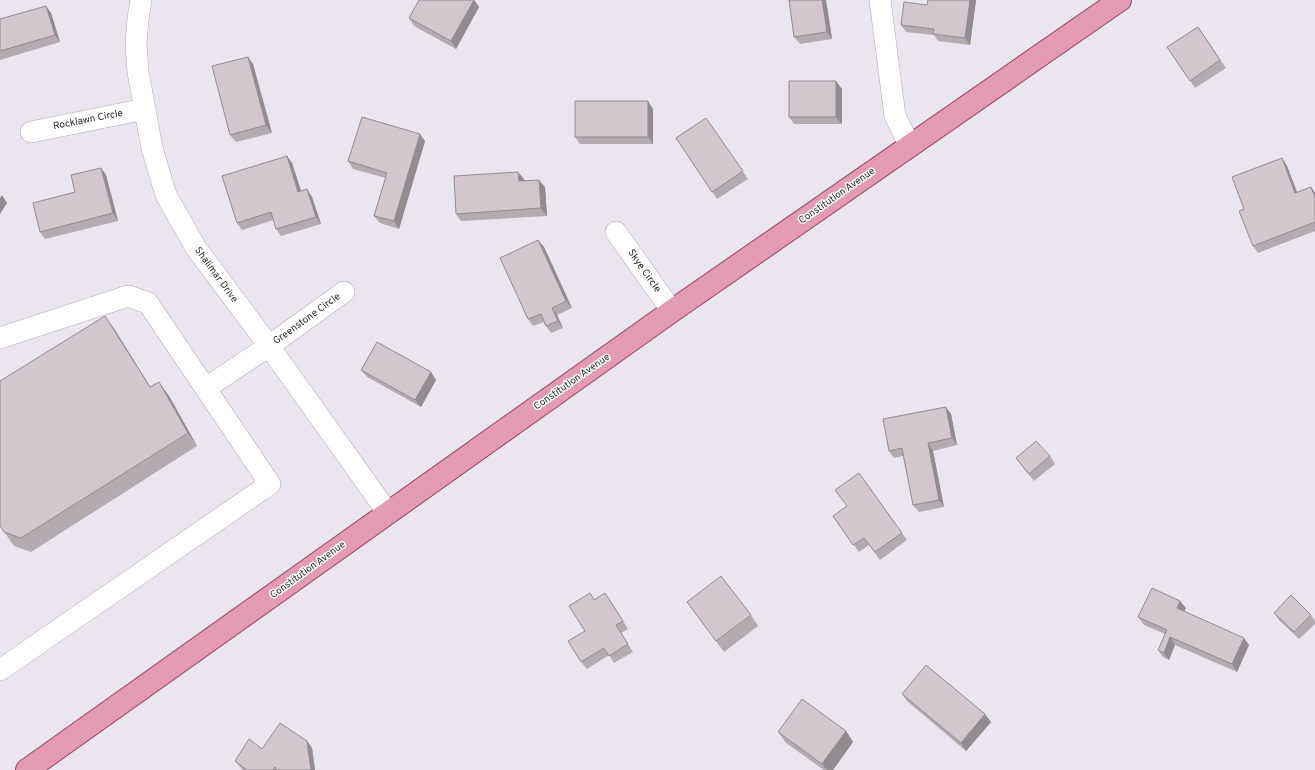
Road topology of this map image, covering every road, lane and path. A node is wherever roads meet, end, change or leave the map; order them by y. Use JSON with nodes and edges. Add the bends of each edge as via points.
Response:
{"nodes":[{"id":1,"x":141,"y":0,"type":"edge"},
{"id":2,"x":880,"y":0,"type":"edge"},
{"id":3,"x":1120,"y":0,"type":"edge"},
{"id":4,"x":144,"y":109,"type":"junction"},
{"id":5,"x":30,"y":132,"type":"dead end"},
{"id":6,"x":910,"y":146,"type":"junction"},
{"id":7,"x":616,"y":232,"type":"dead end"},
{"id":8,"x":344,"y":292,"type":"dead end"},
{"id":9,"x":672,"y":311,"type":"junction"},
{"id":10,"x":0,"y":338,"type":"edge"},
{"id":11,"x":269,"y":346,"type":"junction"},
{"id":12,"x":206,"y":388,"type":"junction"},
{"id":13,"x":388,"y":513,"type":"junction"},
{"id":14,"x":0,"y":670,"type":"edge"},
{"id":15,"x":27,"y":770,"type":"edge"}],
"edges":[{"from":1,"to":4,"type":"street","name":"Shalimar Drive","via":[[136,44]]},
{"from":2,"to":6,"type":"street","via":[[895,116]]},
{"from":3,"to":6,"type":"main road","name":"Constitution Avenue"},
{"from":4,"to":5,"type":"street","name":"Rocklawn Circle"},
{"from":4,"to":11,"type":"street","name":"Shalimar Drive","via":[[166,195],[196,248]]},
{"from":6,"to":9,"type":"main road","name":"Constitution Avenue"},
{"from":7,"to":9,"type":"street","name":"Skye Circle"},
{"from":8,"to":11,"type":"street","name":"Greenstone Circle"},
{"from":9,"to":13,"type":"main road","name":"Constitution Avenue"},
{"from":10,"to":12,"type":"street","via":[[128,296],[148,303]]},
{"from":11,"to":12,"type":"street","name":"Greenstone Circle"},
{"from":11,"to":13,"type":"street","name":"Shalimar Drive"},
{"from":12,"to":14,"type":"street","via":[[270,484]]},
{"from":13,"to":15,"type":"main road","name":"Constitution Avenue"}]}
